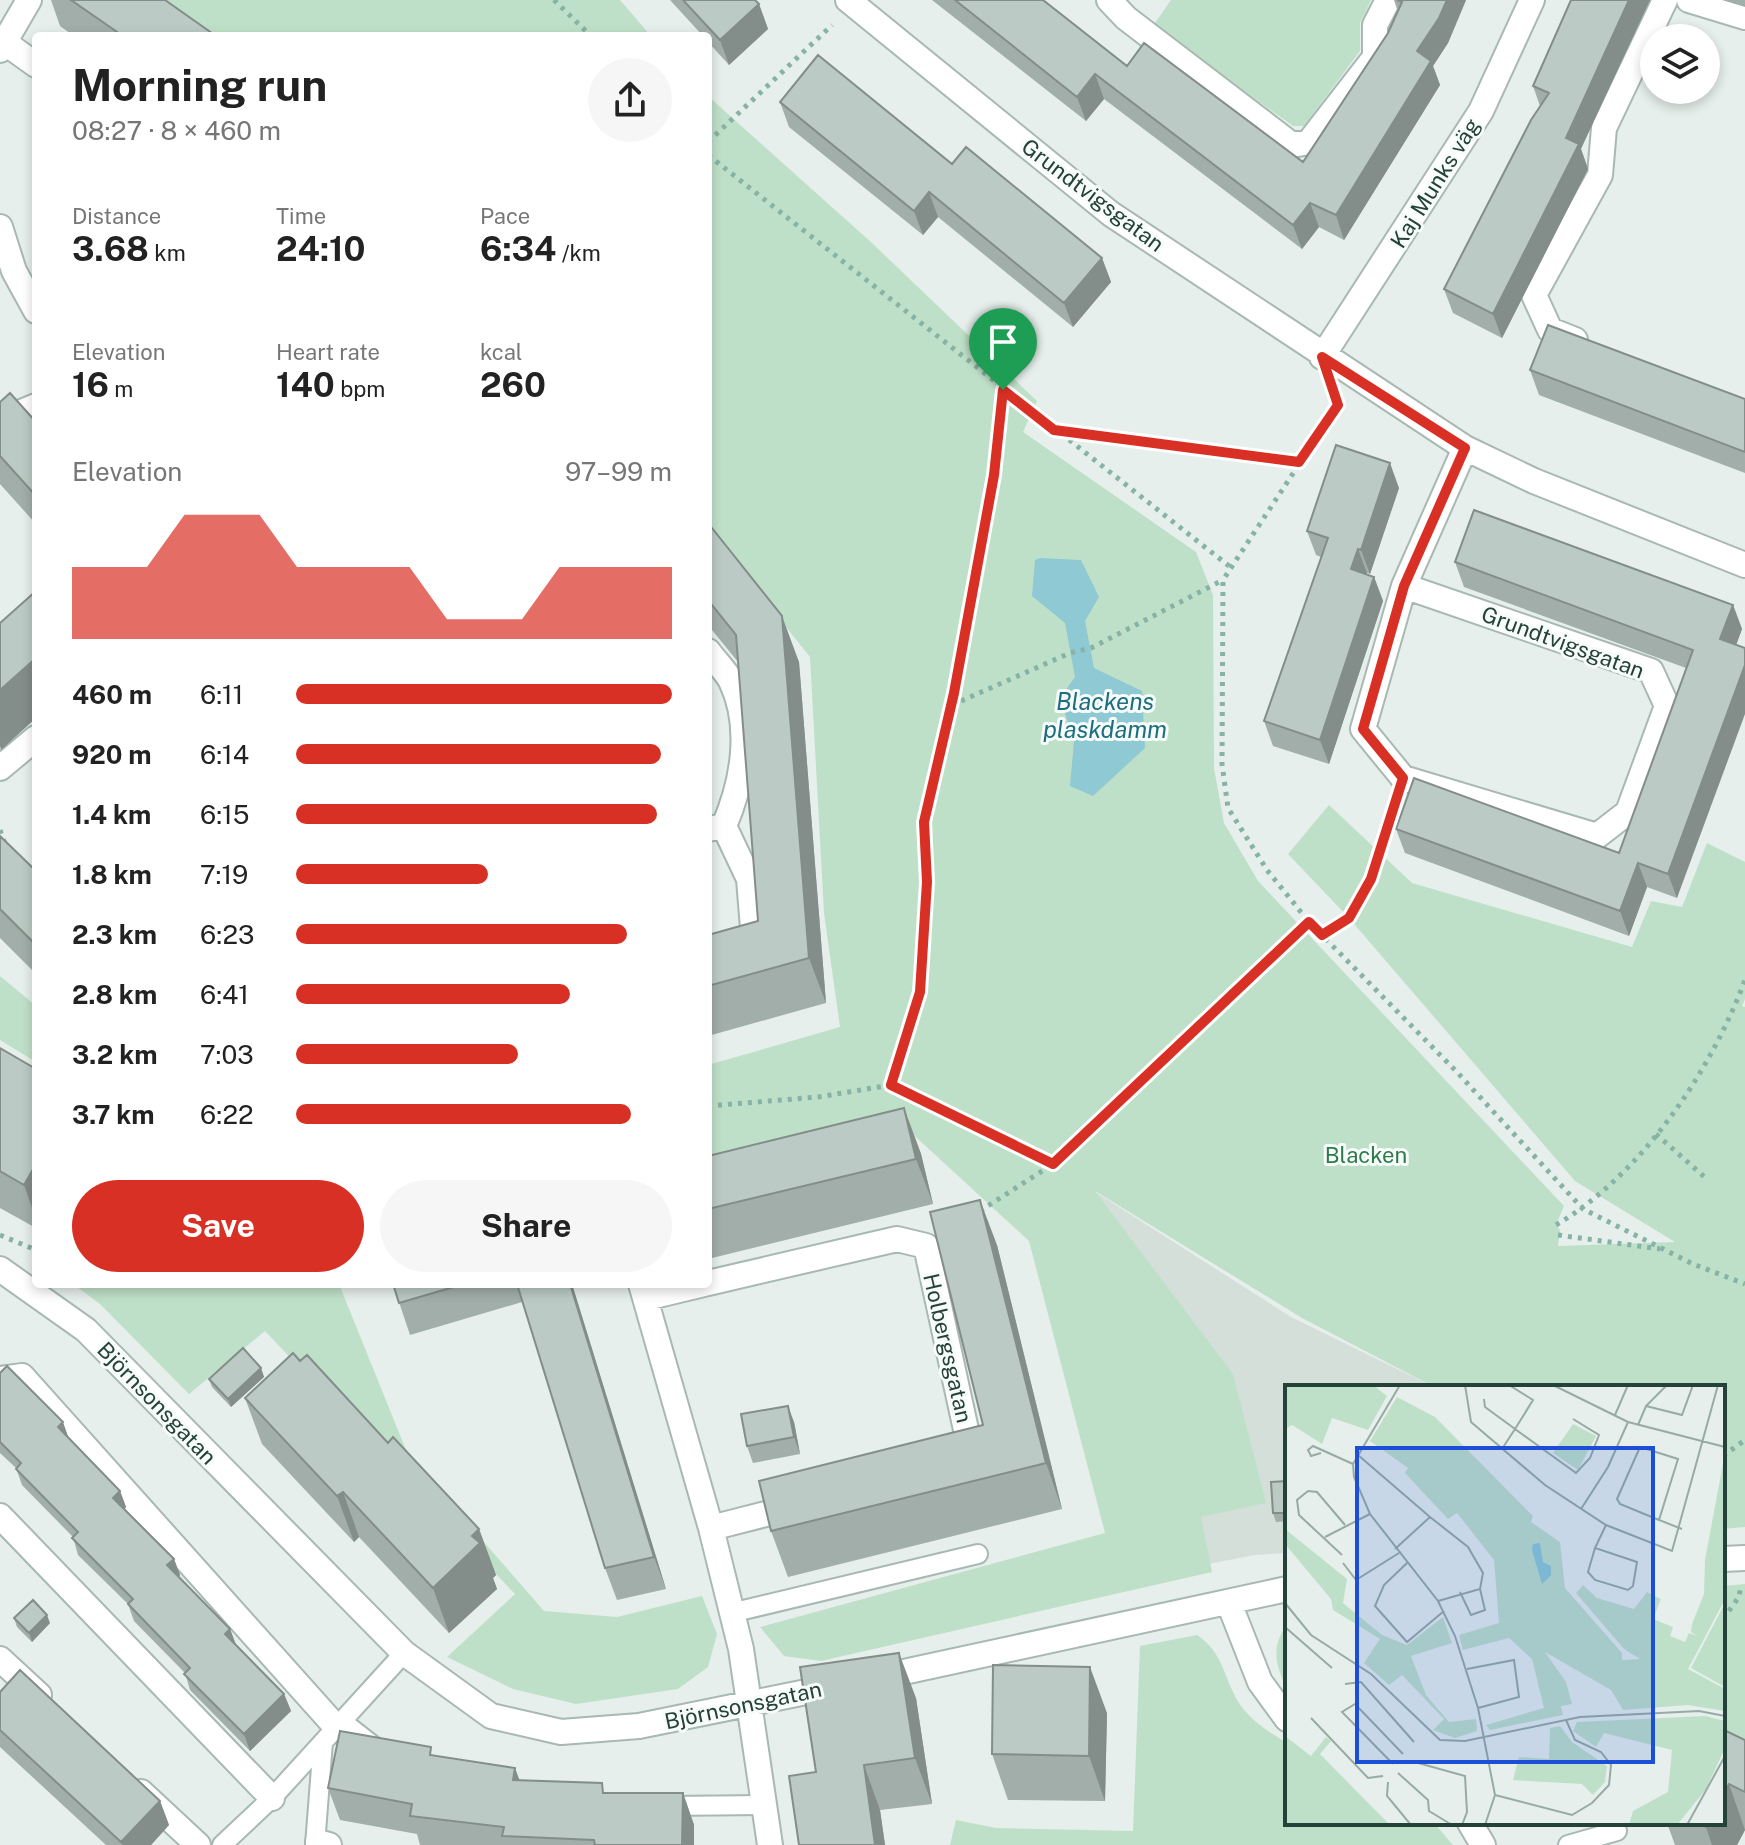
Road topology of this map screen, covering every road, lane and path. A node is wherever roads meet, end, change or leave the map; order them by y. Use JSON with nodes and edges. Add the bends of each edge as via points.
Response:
{"nodes":[{"id":1,"x":29,"y":0,"type":"edge"},
{"id":2,"x":554,"y":0,"type":"edge"},
{"id":3,"x":1109,"y":0,"type":"edge"},
{"id":4,"x":1388,"y":0,"type":"edge"},
{"id":5,"x":1532,"y":0,"type":"edge"},
{"id":6,"x":1665,"y":0,"type":"edge"},
{"id":7,"x":1689,"y":0,"type":"edge"},
{"id":8,"x":852,"y":2,"type":"edge"},
{"id":9,"x":1745,"y":17,"type":"edge"},
{"id":10,"x":587,"y":32,"type":"edge"},
{"id":11,"x":2,"y":46,"type":"edge"},
{"id":12,"x":32,"y":63,"type":"edge"},
{"id":13,"x":712,"y":138,"type":"edge"},
{"id":14,"x":712,"y":158,"type":"edge"},
{"id":15,"x":0,"y":227,"type":"edge"},
{"id":16,"x":32,"y":304,"type":"edge"},
{"id":17,"x":1592,"y":347,"type":"edge"},
{"id":18,"x":1322,"y":357,"type":"junction"},
{"id":19,"x":1003,"y":390,"type":"junction"},
{"id":20,"x":32,"y":408,"type":"edge"},
{"id":21,"x":0,"y":421,"type":"edge"},
{"id":22,"x":1054,"y":430,"type":"junction"},
{"id":23,"x":1465,"y":448,"type":"junction"},
{"id":24,"x":1299,"y":462,"type":"junction"},
{"id":25,"x":1745,"y":565,"type":"edge"},
{"id":26,"x":1229,"y":566,"type":"junction"},
{"id":27,"x":1223,"y":580,"type":"junction"},
{"id":28,"x":1404,"y":586,"type":"junction"},
{"id":29,"x":712,"y":656,"type":"edge"},
{"id":30,"x":951,"y":705,"type":"junction"},
{"id":31,"x":32,"y":741,"type":"edge"},
{"id":32,"x":0,"y":768,"type":"edge"},
{"id":33,"x":1403,"y":778,"type":"junction"},
{"id":34,"x":716,"y":828,"type":"edge"},
{"id":35,"x":0,"y":830,"type":"edge"},
{"id":36,"x":9,"y":852,"type":"edge"},
{"id":37,"x":1309,"y":922,"type":"junction"},
{"id":38,"x":1322,"y":935,"type":"junction"},
{"id":39,"x":712,"y":967,"type":"edge"},
{"id":40,"x":1745,"y":980,"type":"edge"},
{"id":41,"x":1742,"y":996,"type":"edge"},
{"id":42,"x":891,"y":1085,"type":"junction"},
{"id":43,"x":712,"y":1106,"type":"edge"},
{"id":44,"x":1656,"y":1134,"type":"junction"},
{"id":45,"x":1685,"y":1163,"type":"junction"},
{"id":46,"x":1053,"y":1164,"type":"junction"},
{"id":47,"x":1679,"y":1170,"type":"dead end"},
{"id":48,"x":1708,"y":1180,"type":"dead end"},
{"id":49,"x":1583,"y":1209,"type":"junction"},
{"id":50,"x":977,"y":1214,"type":"edge"},
{"id":51,"x":1556,"y":1225,"type":"dead end"},
{"id":52,"x":1558,"y":1235,"type":"dead end"},
{"id":53,"x":1664,"y":1250,"type":"junction"},
{"id":54,"x":0,"y":1269,"type":"edge"},
{"id":55,"x":712,"y":1283,"type":"edge"},
{"id":56,"x":1745,"y":1284,"type":"edge"},
{"id":57,"x":670,"y":1288,"type":"edge"},
{"id":58,"x":643,"y":1291,"type":"edge"},
{"id":59,"x":0,"y":1379,"type":"edge"},
{"id":60,"x":1745,"y":1440,"type":"edge"},
{"id":61,"x":1725,"y":1455,"type":"edge"},
{"id":62,"x":939,"y":1470,"type":"edge"},
{"id":63,"x":818,"y":1501,"type":"edge"},
{"id":64,"x":0,"y":1516,"type":"edge"},
{"id":65,"x":711,"y":1528,"type":"junction"},
{"id":66,"x":978,"y":1554,"type":"dead end"},
{"id":67,"x":1745,"y":1558,"type":"edge"},
{"id":68,"x":1725,"y":1559,"type":"edge"},
{"id":69,"x":1285,"y":1589,"type":"edge"},
{"id":70,"x":1739,"y":1597,"type":"dead end"},
{"id":71,"x":1229,"y":1603,"type":"junction"},
{"id":72,"x":731,"y":1613,"type":"junction"},
{"id":73,"x":1725,"y":1616,"type":"edge"},
{"id":74,"x":404,"y":1653,"type":"junction"},
{"id":75,"x":0,"y":1659,"type":"edge"},
{"id":76,"x":751,"y":1704,"type":"junction"},
{"id":77,"x":58,"y":1714,"type":"edge"},
{"id":78,"x":1285,"y":1716,"type":"edge"},
{"id":79,"x":334,"y":1731,"type":"junction"},
{"id":80,"x":400,"y":1754,"type":"edge"},
{"id":81,"x":128,"y":1779,"type":"edge"},
{"id":82,"x":272,"y":1798,"type":"junction"},
{"id":83,"x":765,"y":1805,"type":"junction"},
{"id":84,"x":649,"y":1806,"type":"edge"},
{"id":85,"x":1471,"y":1825,"type":"edge"},
{"id":86,"x":1621,"y":1833,"type":"edge"},
{"id":87,"x":321,"y":1844,"type":"edge"},
{"id":88,"x":198,"y":1845,"type":"edge"},
{"id":89,"x":222,"y":1845,"type":"edge"},
{"id":90,"x":770,"y":1845,"type":"edge"},
{"id":91,"x":1483,"y":1845,"type":"edge"},
{"id":92,"x":1568,"y":1845,"type":"edge"}],
"edges":[{"from":1,"to":11,"type":"street"},
{"from":2,"to":10,"type":"path"},
{"from":3,"to":4,"type":"street","via":[[1292,145],[1309,142],[1375,57],[1375,25]]},
{"from":5,"to":18,"type":"street","name":"Kaj Munks väg","via":[[1481,111]]},
{"from":6,"to":17,"type":"street","via":[[1604,128],[1600,175],[1534,295],[1550,330]]},
{"from":7,"to":9,"type":"street"},
{"from":8,"to":13,"type":"path"},
{"from":8,"to":18,"type":"street","name":"Grundtvigsgatan","via":[[1111,214]]},
{"from":11,"to":12,"type":"street"},
{"from":14,"to":19,"type":"path"},
{"from":15,"to":16,"type":"street","via":[[14,271]]},
{"from":18,"to":23,"type":"street","name":"Grundtvigsgatan"},
{"from":18,"to":24,"type":"path","via":[[1338,405]]},
{"from":19,"to":22,"type":"path"},
{"from":19,"to":30,"type":"path","via":[[994,475]]},
{"from":20,"to":21,"type":"street"},
{"from":22,"to":24,"type":"path"},
{"from":22,"to":26,"type":"path"},
{"from":23,"to":25,"type":"street","name":"Grundtvigsgatan"},
{"from":23,"to":28,"type":"street"},
{"from":24,"to":26,"type":"path"},
{"from":26,"to":27,"type":"path"},
{"from":27,"to":30,"type":"path","via":[[1091,648]]},
{"from":27,"to":37,"type":"path","via":[[1222,764],[1228,808],[1267,870]]},
{"from":28,"to":33,"type":"street","via":[[1363,729]]},
{"from":28,"to":33,"type":"street","name":"Grundtvigsgatan","via":[[1651,671],[1667,706],[1628,812],[1597,836]]},
{"from":29,"to":34,"type":"street","via":[[730,681],[743,731],[740,789]]},
{"from":30,"to":42,"type":"path","via":[[924,822],[927,882],[920,992]]},
{"from":31,"to":32,"type":"street"},
{"from":33,"to":38,"type":"path","via":[[1371,879],[1349,918]]},
{"from":34,"to":39,"type":"street","via":[[749,879],[755,953]]},
{"from":35,"to":36,"type":"path"},
{"from":37,"to":38,"type":"path"},
{"from":37,"to":46,"type":"path"},
{"from":38,"to":49,"type":"path"},
{"from":40,"to":41,"type":"path"},
{"from":41,"to":44,"type":"path","via":[[1670,1121]]},
{"from":42,"to":43,"type":"path"},
{"from":42,"to":46,"type":"path"},
{"from":44,"to":45,"type":"path"},
{"from":44,"to":49,"type":"path"},
{"from":45,"to":47,"type":"path"},
{"from":45,"to":48,"type":"path"},
{"from":46,"to":50,"type":"path"},
{"from":49,"to":51,"type":"path"},
{"from":49,"to":53,"type":"path"},
{"from":52,"to":53,"type":"path"},
{"from":53,"to":56,"type":"path"},
{"from":54,"to":74,"type":"street","name":"Björnsonsgatan","via":[[86,1330]]},
{"from":55,"to":62,"type":"street","name":"Holbergsgatan","via":[[897,1239],[926,1246],[968,1439],[955,1466]]},
{"from":57,"to":58,"type":"street","name":"Holbergsgatan"},
{"from":58,"to":65,"type":"street","name":"Holbergsgatan"},
{"from":59,"to":79,"type":"street","via":[[22,1376]]},
{"from":60,"to":61,"type":"path"},
{"from":63,"to":65,"type":"street"},
{"from":64,"to":82,"type":"street"},
{"from":65,"to":72,"type":"street","name":"Holbergsgatan"},
{"from":66,"to":72,"type":"lane"},
{"from":67,"to":68,"type":"street"},
{"from":69,"to":71,"type":"street","name":"Björnsonsgatan"},
{"from":70,"to":73,"type":"path"},
{"from":71,"to":76,"type":"street","name":"Björnsonsgatan"},
{"from":71,"to":78,"type":"street","via":[[1260,1682]]},
{"from":72,"to":76,"type":"street","name":"Holbergsgatan"},
{"from":74,"to":76,"type":"street","name":"Björnsonsgatan","via":[[491,1716],[561,1732],[639,1726]]},
{"from":74,"to":79,"type":"lane"},
{"from":75,"to":77,"type":"street"},
{"from":76,"to":83,"type":"street","name":"Holbergsgatan"},
{"from":79,"to":80,"type":"lane"},
{"from":79,"to":82,"type":"lane"},
{"from":79,"to":87,"type":"lane"},
{"from":81,"to":88,"type":"street"},
{"from":82,"to":89,"type":"lane"},
{"from":83,"to":84,"type":"lane"},
{"from":83,"to":90,"type":"street","name":"Holbergsgatan"},
{"from":85,"to":91,"type":"street"},
{"from":86,"to":92,"type":"lane"}]}
